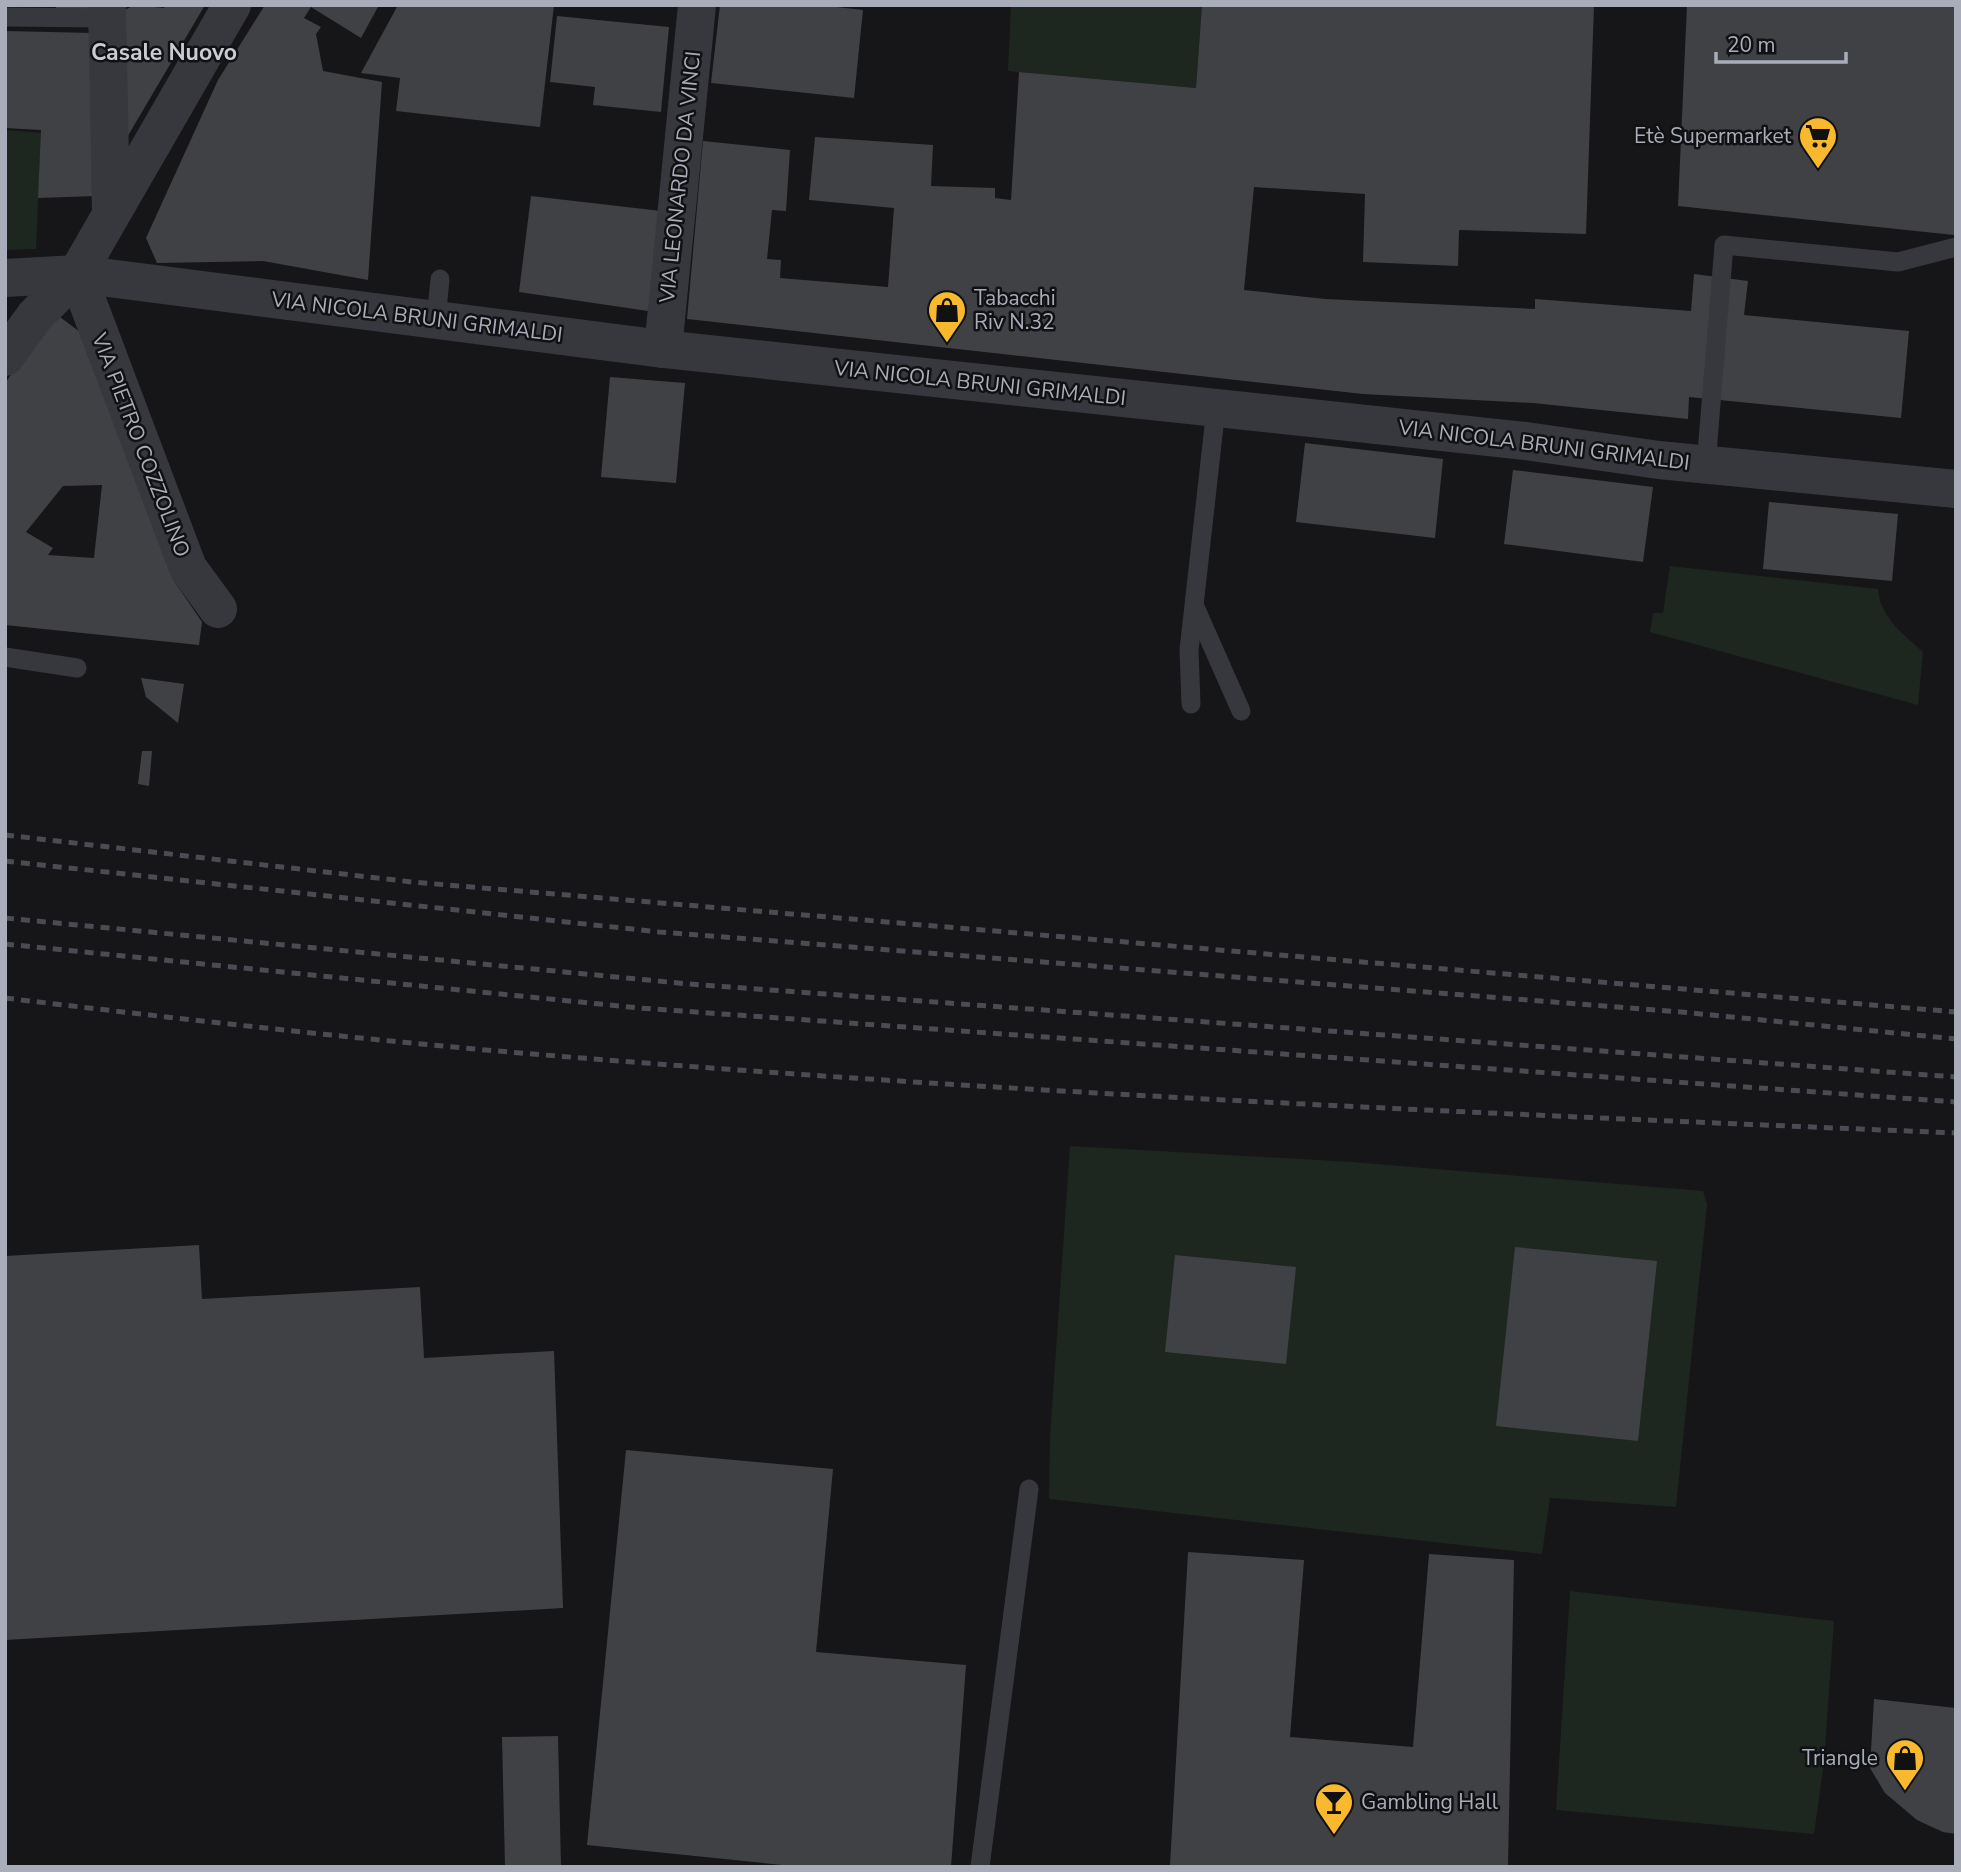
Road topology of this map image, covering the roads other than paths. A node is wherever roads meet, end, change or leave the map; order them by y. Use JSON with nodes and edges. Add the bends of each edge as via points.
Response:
{"nodes":[{"id":1,"x":232,"y":5,"type":"edge"},
{"id":2,"x":697,"y":5,"type":"edge"},
{"id":3,"x":107,"y":12,"type":"edge"},
{"id":4,"x":5,"y":18,"type":"edge"},
{"id":5,"x":111,"y":214,"type":"junction"},
{"id":6,"x":1956,"y":247,"type":"edge"},
{"id":7,"x":77,"y":274,"type":"junction"},
{"id":8,"x":5,"y":278,"type":"edge"},
{"id":9,"x":440,"y":279,"type":"dead end"},
{"id":10,"x":436,"y":320,"type":"junction"},
{"id":11,"x":663,"y":349,"type":"junction"},
{"id":12,"x":5,"y":357,"type":"edge"},
{"id":13,"x":1216,"y":408,"type":"junction"},
{"id":14,"x":1706,"y":465,"type":"junction"},
{"id":15,"x":1956,"y":489,"type":"edge"},
{"id":16,"x":1194,"y":606,"type":"junction"},
{"id":17,"x":218,"y":609,"type":"dead end"},
{"id":18,"x":5,"y":657,"type":"edge"},
{"id":19,"x":77,"y":668,"type":"dead end"},
{"id":20,"x":1191,"y":704,"type":"dead end"},
{"id":21,"x":1241,"y":711,"type":"dead end"},
{"id":22,"x":1029,"y":1489,"type":"dead end"},
{"id":23,"x":980,"y":1867,"type":"edge"}],
"edges":[{"from":1,"to":5,"type":"street"},
{"from":2,"to":11,"type":"street","name":"VIA LEONARDO DA VINCI"},
{"from":3,"to":4,"type":"lane"},
{"from":3,"to":5,"type":"street"},
{"from":5,"to":7,"type":"street"},
{"from":6,"to":14,"type":"lane","via":[[1898,262],[1724,245]]},
{"from":7,"to":8,"type":"street","name":"VIA NICOLA BRUNI GRIMALDI"},
{"from":7,"to":10,"type":"street","name":"VIA NICOLA BRUNI GRIMALDI"},
{"from":7,"to":12,"type":"street","via":[[34,316]]},
{"from":7,"to":17,"type":"street","name":"VIA PIETRO COZZOLINO","via":[[187,568]]},
{"from":9,"to":10,"type":"lane"},
{"from":10,"to":11,"type":"street","name":"VIA NICOLA BRUNI GRIMALDI"},
{"from":11,"to":13,"type":"street","name":"VIA NICOLA BRUNI GRIMALDI"},
{"from":13,"to":14,"type":"street","name":"VIA NICOLA BRUNI GRIMALDI","via":[[1526,440]]},
{"from":13,"to":16,"type":"lane"},
{"from":14,"to":15,"type":"street","name":"VIA NICOLA BRUNI GRIMALDI"},
{"from":16,"to":20,"type":"lane","via":[[1189,650]]},
{"from":16,"to":21,"type":"lane"},
{"from":18,"to":19,"type":"lane"},
{"from":22,"to":23,"type":"lane"}]}
